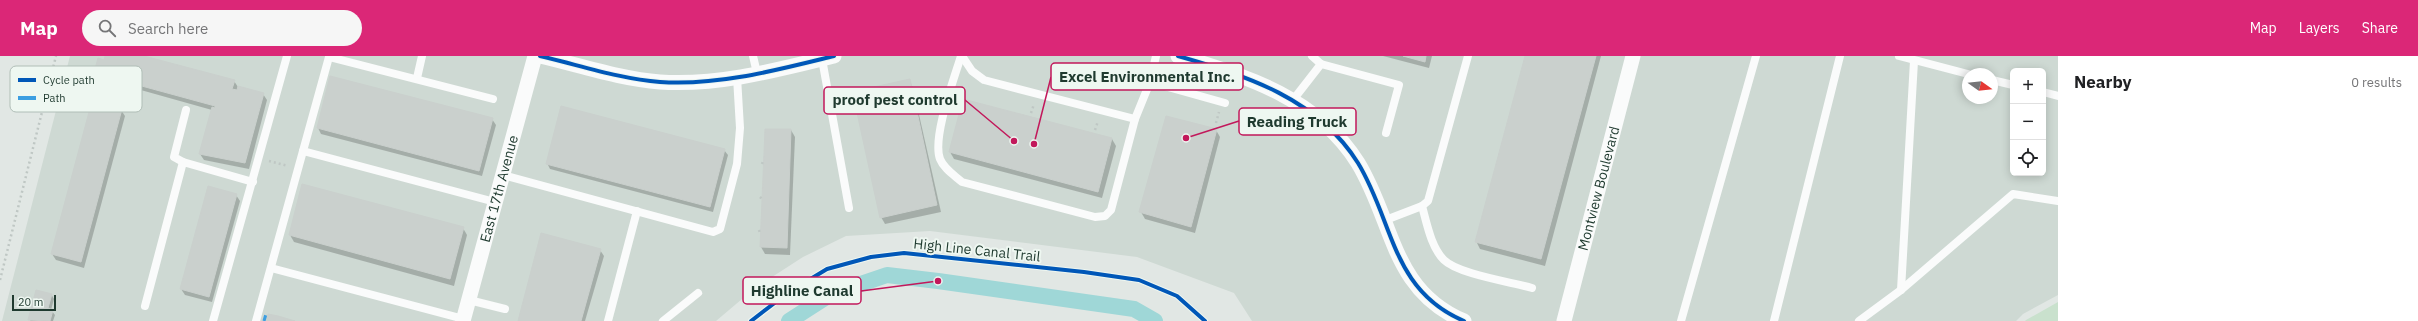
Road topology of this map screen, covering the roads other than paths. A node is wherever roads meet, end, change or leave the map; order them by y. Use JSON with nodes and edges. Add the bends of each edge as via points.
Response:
{"nodes":[{"id":1,"x":287,"y":56,"type":"edge"},
{"id":2,"x":422,"y":56,"type":"edge"},
{"id":3,"x":535,"y":56,"type":"edge"},
{"id":4,"x":540,"y":56,"type":"edge"},
{"id":5,"x":753,"y":56,"type":"edge"},
{"id":6,"x":961,"y":56,"type":"edge"},
{"id":7,"x":1156,"y":56,"type":"edge"},
{"id":8,"x":1178,"y":56,"type":"edge"},
{"id":9,"x":1312,"y":56,"type":"edge"},
{"id":10,"x":1468,"y":56,"type":"edge"},
{"id":11,"x":1633,"y":56,"type":"edge"},
{"id":12,"x":1756,"y":56,"type":"edge"},
{"id":13,"x":1840,"y":56,"type":"edge"},
{"id":14,"x":1899,"y":56,"type":"edge"},
{"id":15,"x":828,"y":57,"type":"edge"},
{"id":16,"x":1914,"y":61,"type":"junction"},
{"id":17,"x":1229,"y":63,"type":"edge"},
{"id":18,"x":1321,"y":64,"type":"junction"},
{"id":19,"x":757,"y":73,"type":"junction"},
{"id":20,"x":1962,"y":73,"type":"edge"},
{"id":21,"x":737,"y":77,"type":"junction"},
{"id":22,"x":417,"y":78,"type":"junction"},
{"id":23,"x":1998,"y":81,"type":"edge"},
{"id":24,"x":1150,"y":82,"type":"junction"},
{"id":25,"x":2010,"y":84,"type":"edge"},
{"id":26,"x":2046,"y":93,"type":"edge"},
{"id":27,"x":2058,"y":96,"type":"edge"},
{"id":28,"x":493,"y":98,"type":"dead end"},
{"id":29,"x":1293,"y":100,"type":"junction"},
{"id":30,"x":1222,"y":106,"type":"road end"},
{"id":31,"x":186,"y":110,"type":"dead end"},
{"id":32,"x":1135,"y":119,"type":"junction"},
{"id":33,"x":1386,"y":134,"type":"dead end"},
{"id":34,"x":303,"y":151,"type":"junction"},
{"id":35,"x":183,"y":162,"type":"junction"},
{"id":36,"x":503,"y":175,"type":"junction"},
{"id":37,"x":254,"y":182,"type":"junction"},
{"id":38,"x":2058,"y":201,"type":"edge"},
{"id":39,"x":496,"y":202,"type":"junction"},
{"id":40,"x":1422,"y":206,"type":"junction"},
{"id":41,"x":849,"y":208,"type":"dead end"},
{"id":42,"x":637,"y":211,"type":"junction"},
{"id":43,"x":1383,"y":221,"type":"junction"},
{"id":44,"x":271,"y":268,"type":"junction"},
{"id":45,"x":1532,"y":288,"type":"dead end"},
{"id":46,"x":1901,"y":290,"type":"junction"},
{"id":47,"x":698,"y":293,"type":"dead end"},
{"id":48,"x":469,"y":300,"type":"junction"},
{"id":49,"x":145,"y":306,"type":"dead end"},
{"id":50,"x":505,"y":309,"type":"dead end"},
{"id":51,"x":464,"y":320,"type":"edge"},
{"id":52,"x":214,"y":321,"type":"edge"},
{"id":53,"x":256,"y":321,"type":"edge"},
{"id":54,"x":608,"y":321,"type":"edge"},
{"id":55,"x":663,"y":321,"type":"edge"},
{"id":56,"x":1464,"y":321,"type":"edge"},
{"id":57,"x":1564,"y":321,"type":"edge"},
{"id":58,"x":1681,"y":321,"type":"edge"},
{"id":59,"x":1774,"y":321,"type":"edge"},
{"id":60,"x":1860,"y":321,"type":"edge"}],
"edges":[{"from":1,"to":37,"type":"lane"},
{"from":2,"to":22,"type":"lane"},
{"from":3,"to":36,"type":"street","name":"East 17th Avenue"},
{"from":4,"to":21,"type":"street","via":[[658,82],[713,81]]},
{"from":5,"to":19,"type":"lane"},
{"from":6,"to":32,"type":"lane","via":[[972,71],[984,80]]},
{"from":6,"to":32,"type":"lane","via":[[941,123],[939,142],[940,159],[946,169],[962,182],[1095,217],[1105,216],[1111,210]]},
{"from":7,"to":24,"type":"lane"},
{"from":8,"to":17,"type":"street"},
{"from":9,"to":18,"type":"lane"},
{"from":10,"to":40,"type":"lane","via":[[1428,201]]},
{"from":11,"to":57,"type":"street","name":"Montview Boulevard"},
{"from":12,"to":58,"type":"lane"},
{"from":13,"to":59,"type":"lane"},
{"from":14,"to":16,"type":"lane"},
{"from":15,"to":19,"type":"street"},
{"from":15,"to":41,"type":"lane"},
{"from":16,"to":20,"type":"lane"},
{"from":16,"to":46,"type":"lane"},
{"from":17,"to":29,"type":"street"},
{"from":18,"to":29,"type":"lane"},
{"from":18,"to":33,"type":"lane","via":[[1399,85]]},
{"from":19,"to":21,"type":"street"},
{"from":21,"to":42,"type":"lane","via":[[740,128],[737,164],[720,229],[714,232]]},
{"from":22,"to":28,"type":"lane"},
{"from":22,"to":34,"type":"lane","via":[[329,57]]},
{"from":23,"to":25,"type":"lane"},
{"from":24,"to":30,"type":"lane"},
{"from":24,"to":32,"type":"lane"},
{"from":26,"to":27,"type":"lane"},
{"from":29,"to":43,"type":"street","via":[[1315,115],[1358,163]]},
{"from":31,"to":35,"type":"lane","via":[[174,157]]},
{"from":34,"to":39,"type":"lane"},
{"from":34,"to":44,"type":"lane"},
{"from":35,"to":37,"type":"lane"},
{"from":35,"to":49,"type":"lane"},
{"from":36,"to":39,"type":"street","name":"East 17th Avenue"},
{"from":36,"to":42,"type":"lane"},
{"from":37,"to":52,"type":"lane"},
{"from":38,"to":46,"type":"lane","via":[[2013,194]]},
{"from":39,"to":48,"type":"street","name":"East 17th Avenue"},
{"from":40,"to":43,"type":"lane"},
{"from":40,"to":45,"type":"lane","via":[[1430,235],[1445,260],[1457,268]]},
{"from":42,"to":54,"type":"lane"},
{"from":43,"to":56,"type":"street","via":[[1402,265],[1413,282],[1431,302]]},
{"from":44,"to":51,"type":"lane"},
{"from":44,"to":53,"type":"lane"},
{"from":46,"to":60,"type":"lane"},
{"from":47,"to":55,"type":"lane"},
{"from":48,"to":50,"type":"lane"},
{"from":48,"to":51,"type":"street","name":"East 17th Avenue"}]}
